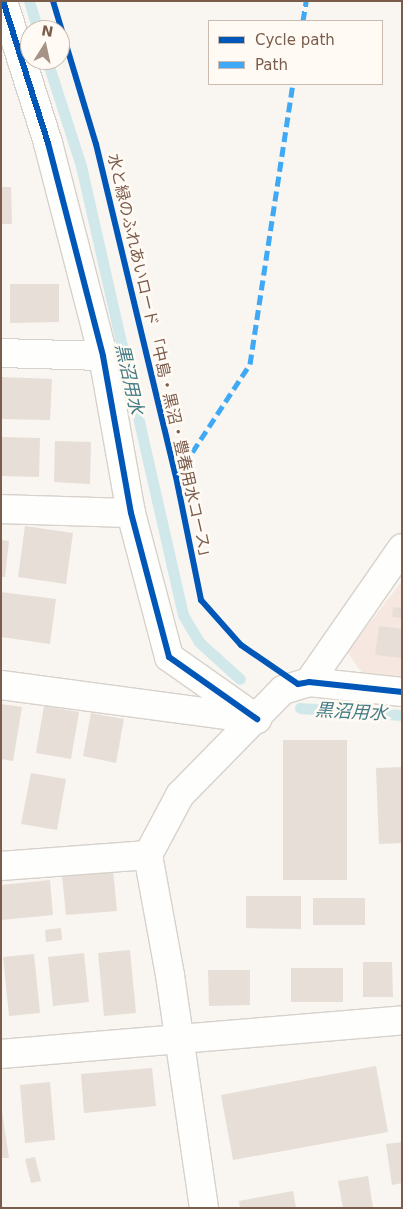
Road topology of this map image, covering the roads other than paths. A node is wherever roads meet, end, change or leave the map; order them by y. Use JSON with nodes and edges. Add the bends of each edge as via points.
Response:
{"nodes":[{"id":1,"x":3,"y":1,"type":"edge"},
{"id":2,"x":1,"y":353,"type":"edge"},
{"id":3,"x":103,"y":356,"type":"junction"},
{"id":4,"x":1,"y":509,"type":"edge"},
{"id":5,"x":131,"y":513,"type":"junction"},
{"id":6,"x":402,"y":548,"type":"edge"},
{"id":7,"x":309,"y":682,"type":"junction"},
{"id":8,"x":1,"y":685,"type":"edge"},
{"id":9,"x":402,"y":692,"type":"edge"},
{"id":10,"x":257,"y":719,"type":"junction"},
{"id":11,"x":148,"y":855,"type":"junction"},
{"id":12,"x":1,"y":866,"type":"edge"},
{"id":13,"x":402,"y":1020,"type":"edge"},
{"id":14,"x":178,"y":1040,"type":"junction"},
{"id":15,"x":1,"y":1054,"type":"edge"},
{"id":16,"x":204,"y":1208,"type":"edge"}],
"edges":[{"from":1,"to":3,"type":"street","via":[[48,143]]},
{"from":2,"to":3,"type":"street"},
{"from":3,"to":5,"type":"street"},
{"from":4,"to":5,"type":"street"},
{"from":5,"to":10,"type":"street","via":[[169,658]]},
{"from":6,"to":7,"type":"street"},
{"from":7,"to":9,"type":"street"},
{"from":7,"to":10,"type":"street","via":[[283,690]]},
{"from":8,"to":10,"type":"street"},
{"from":10,"to":11,"type":"street","via":[[180,795]]},
{"from":11,"to":12,"type":"street"},
{"from":11,"to":14,"type":"street"},
{"from":13,"to":14,"type":"street"},
{"from":14,"to":15,"type":"street"},
{"from":14,"to":16,"type":"street"}]}
